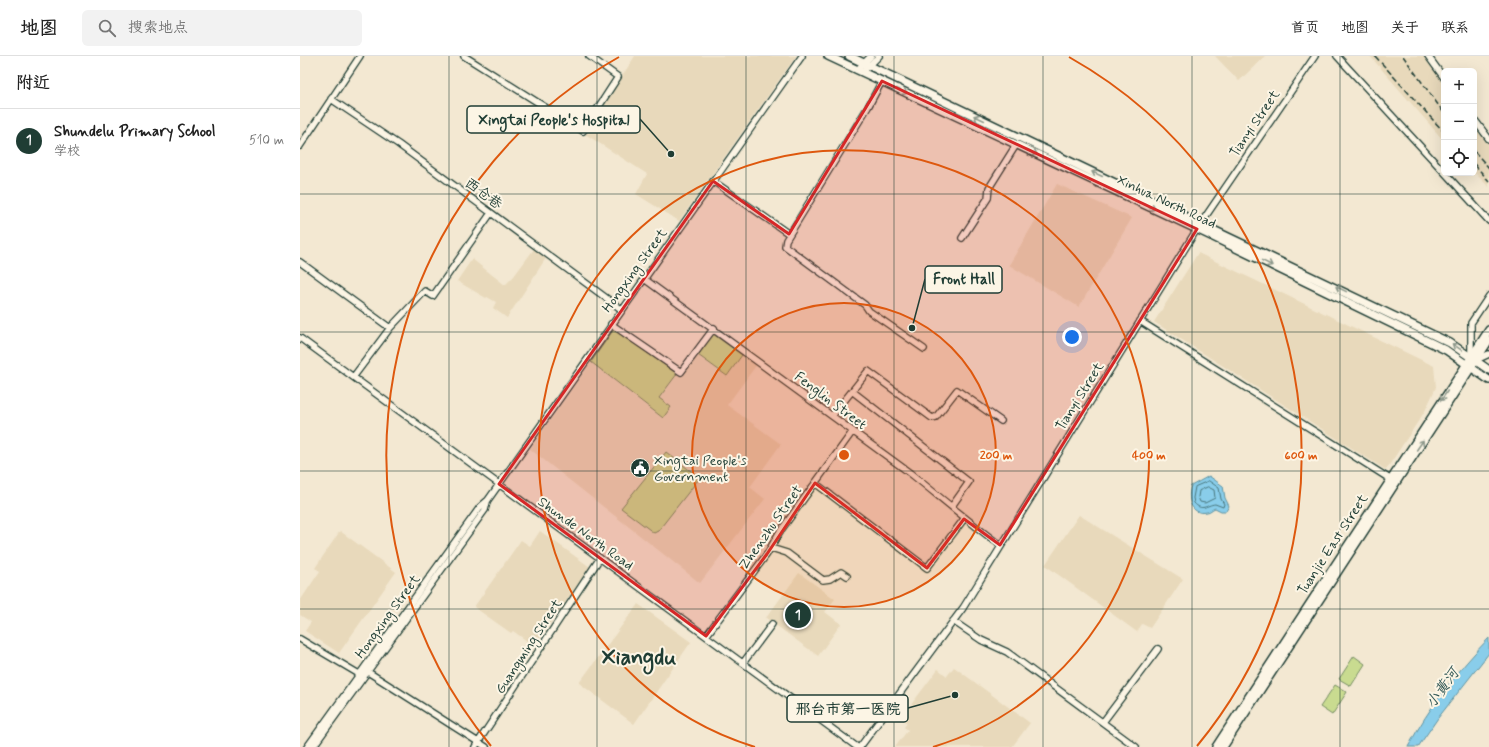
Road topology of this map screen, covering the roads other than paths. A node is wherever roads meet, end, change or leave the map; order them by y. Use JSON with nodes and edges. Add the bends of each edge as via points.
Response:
{"nodes":[{"id":1,"x":360,"y":56,"type":"edge"},
{"id":2,"x":464,"y":56,"type":"edge"},
{"id":3,"x":589,"y":56,"type":"edge"},
{"id":4,"x":802,"y":56,"type":"edge"},
{"id":5,"x":828,"y":56,"type":"edge"},
{"id":6,"x":849,"y":56,"type":"edge"},
{"id":7,"x":871,"y":56,"type":"edge"},
{"id":8,"x":879,"y":56,"type":"edge"},
{"id":9,"x":1315,"y":56,"type":"edge"},
{"id":10,"x":1336,"y":56,"type":"edge"},
{"id":11,"x":1428,"y":56,"type":"edge"},
{"id":12,"x":867,"y":64,"type":"junction"},
{"id":13,"x":860,"y":71,"type":"junction"},
{"id":14,"x":1441,"y":74,"type":"edge"},
{"id":15,"x":882,"y":81,"type":"junction"},
{"id":16,"x":331,"y":99,"type":"junction"},
{"id":17,"x":1477,"y":123,"type":"edge"},
{"id":18,"x":1489,"y":139,"type":"edge"},
{"id":19,"x":1016,"y":145,"type":"junction"},
{"id":20,"x":300,"y":146,"type":"edge"},
{"id":21,"x":1441,"y":169,"type":"edge"},
{"id":22,"x":1448,"y":176,"type":"edge"},
{"id":23,"x":713,"y":181,"type":"junction"},
{"id":24,"x":492,"y":213,"type":"junction"},
{"id":25,"x":1489,"y":221,"type":"edge"},
{"id":26,"x":1201,"y":223,"type":"junction"},
{"id":27,"x":1197,"y":230,"type":"junction"},
{"id":28,"x":790,"y":234,"type":"junction"},
{"id":29,"x":962,"y":238,"type":"dead end"},
{"id":30,"x":300,"y":262,"type":"edge"},
{"id":31,"x":644,"y":278,"type":"junction"},
{"id":32,"x":1489,"y":296,"type":"edge"},
{"id":33,"x":621,"y":309,"type":"junction"},
{"id":34,"x":1140,"y":321,"type":"junction"},
{"id":35,"x":611,"y":324,"type":"junction"},
{"id":36,"x":390,"y":328,"type":"junction"},
{"id":37,"x":714,"y":328,"type":"junction"},
{"id":38,"x":1489,"y":330,"type":"edge"},
{"id":39,"x":300,"y":338,"type":"edge"},
{"id":40,"x":1489,"y":340,"type":"edge"},
{"id":41,"x":924,"y":349,"type":"dead end"},
{"id":42,"x":1489,"y":354,"type":"edge"},
{"id":43,"x":1473,"y":359,"type":"junction"},
{"id":44,"x":1469,"y":366,"type":"junction"},
{"id":45,"x":1489,"y":370,"type":"edge"},
{"id":46,"x":354,"y":376,"type":"junction"},
{"id":47,"x":1489,"y":380,"type":"edge"},
{"id":48,"x":852,"y":391,"type":"junction"},
{"id":49,"x":832,"y":416,"type":"junction"},
{"id":50,"x":1001,"y":421,"type":"dead end"},
{"id":51,"x":853,"y":431,"type":"junction"},
{"id":52,"x":1390,"y":479,"type":"junction"},
{"id":53,"x":499,"y":484,"type":"junction"},
{"id":54,"x":815,"y":484,"type":"junction"},
{"id":55,"x":488,"y":500,"type":"junction"},
{"id":56,"x":952,"y":506,"type":"junction"},
{"id":57,"x":964,"y":519,"type":"junction"},
{"id":58,"x":1000,"y":545,"type":"junction"},
{"id":59,"x":771,"y":548,"type":"junction"},
{"id":60,"x":600,"y":558,"type":"junction"},
{"id":61,"x":847,"y":576,"type":"dead end"},
{"id":62,"x":954,"y":621,"type":"junction"},
{"id":63,"x":772,"y":624,"type":"dead end"},
{"id":64,"x":706,"y":636,"type":"junction"},
{"id":65,"x":300,"y":640,"type":"edge"},
{"id":66,"x":1158,"y":650,"type":"dead end"},
{"id":67,"x":743,"y":663,"type":"junction"},
{"id":68,"x":368,"y":672,"type":"junction"},
{"id":69,"x":359,"y":674,"type":"junction"},
{"id":70,"x":1103,"y":722,"type":"junction"},
{"id":71,"x":477,"y":744,"type":"edge"},
{"id":72,"x":307,"y":747,"type":"edge"},
{"id":73,"x":313,"y":747,"type":"edge"},
{"id":74,"x":486,"y":747,"type":"edge"},
{"id":75,"x":857,"y":747,"type":"edge"},
{"id":76,"x":860,"y":747,"type":"edge"},
{"id":77,"x":1136,"y":747,"type":"edge"},
{"id":78,"x":1216,"y":747,"type":"edge"},
{"id":79,"x":1223,"y":747,"type":"edge"}],
"edges":[{"from":1,"to":16,"type":"street"},
{"from":2,"to":3,"type":"street","via":[[580,131],[586,128],[618,78]]},
{"from":4,"to":23,"type":"street","name":"Hongxing Street"},
{"from":5,"to":13,"type":"main road","name":"Xinhua North Road"},
{"from":6,"to":12,"type":"main road","name":"Xinhua North Road"},
{"from":7,"to":12,"type":"street"},
{"from":8,"to":12,"type":"street"},
{"from":9,"to":26,"type":"street","name":"Tianyi Street"},
{"from":10,"to":21,"type":"street"},
{"from":11,"to":14,"type":"street"},
{"from":12,"to":13,"type":"street"},
{"from":26,"to":12,"type":"main road","name":"Xinhua North Road","one_way":true},
{"from":13,"to":15,"type":"main road","name":"Xinhua North Road"},
{"from":15,"to":19,"type":"main road","name":"Xinhua North Road","one_way":true},
{"from":15,"to":28,"type":"street"},
{"from":16,"to":20,"type":"street"},
{"from":16,"to":24,"type":"street","name":"西仓巷"},
{"from":17,"to":18,"type":"street"},
{"from":19,"to":27,"type":"main road","name":"Xinhua North Road","one_way":true},
{"from":19,"to":29,"type":"street","via":[[989,188],[988,198]]},
{"from":22,"to":25,"type":"street"},
{"from":23,"to":28,"type":"street"},
{"from":23,"to":31,"type":"street","name":"Hongxing Street"},
{"from":24,"to":33,"type":"street","name":"西仓巷"},
{"from":24,"to":36,"type":"street","via":[[433,296],[425,291]]},
{"from":26,"to":27,"type":"street","name":"Tianyi Street"},
{"from":43,"to":26,"type":"main road","name":"Xinhua North Road","one_way":true,"via":[[1450,343]]},
{"from":27,"to":34,"type":"street","name":"Tianyi Street"},
{"from":27,"to":44,"type":"main road","name":"Xinhua North Road","one_way":true,"via":[[1446,350]]},
{"from":28,"to":41,"type":"street","via":[[785,247]]},
{"from":30,"to":36,"type":"street"},
{"from":31,"to":33,"type":"street","name":"Hongxing Street"},
{"from":31,"to":37,"type":"street","name":"Fenglin Street"},
{"from":32,"to":43,"type":"street","via":[[1471,323]]},
{"from":33,"to":35,"type":"street","name":"Hongxing Street"},
{"from":34,"to":52,"type":"street"},
{"from":34,"to":58,"type":"street","name":"Tianyi Street"},
{"from":35,"to":37,"type":"street","via":[[680,372]]},
{"from":35,"to":53,"type":"street","name":"Hongxing Street"},
{"from":36,"to":46,"type":"street"},
{"from":37,"to":49,"type":"street","name":"Fenglin Street"},
{"from":38,"to":43,"type":"main road"},
{"from":39,"to":46,"type":"street","name":"Shunde North Road"},
{"from":40,"to":43,"type":"main road"},
{"from":42,"to":43,"type":"street"},
{"from":43,"to":44,"type":"main road","name":"Tuanjie East Street"},
{"from":43,"to":45,"type":"main road","name":"Xinhua North Road"},
{"from":44,"to":47,"type":"main road","name":"Xinhua North Road"},
{"from":44,"to":52,"type":"main road","name":"Tuanjie East Street","one_way":true},
{"from":79,"to":44,"type":"main road","name":"Tuanjie East Street","one_way":true},
{"from":46,"to":53,"type":"street","name":"Shunde North Road"},
{"from":48,"to":49,"type":"street"},
{"from":48,"to":50,"type":"street","via":[[866,372],[870,371],[932,418],[937,417],[957,390]]},
{"from":48,"to":56,"type":"street","via":[[969,482]]},
{"from":49,"to":51,"type":"street","name":"Fenglin Street"},
{"from":51,"to":54,"type":"street","name":"Zhenzhu Street"},
{"from":51,"to":56,"type":"street","name":"Fenglin Street"},
{"from":52,"to":78,"type":"main road","name":"Tuanjie East Street"},
{"from":53,"to":55,"type":"street","name":"Hongxing Street"},
{"from":53,"to":60,"type":"street","name":"Shunde North Road"},
{"from":54,"to":57,"type":"street","via":[[927,568]]},
{"from":54,"to":59,"type":"street","name":"Zhenzhu Street"},
{"from":55,"to":68,"type":"street","name":"Hongxing Street","via":[[485,510]]},
{"from":55,"to":69,"type":"street","name":"Hongxing Street","via":[[480,507]]},
{"from":56,"to":57,"type":"street","name":"Fenglin Street"},
{"from":57,"to":58,"type":"street","name":"Fenglin Street"},
{"from":58,"to":62,"type":"street","name":"Tianyi Street"},
{"from":59,"to":61,"type":"street","via":[[787,553],[823,580],[830,580],[840,572]]},
{"from":59,"to":64,"type":"street","name":"Zhenzhu Street"},
{"from":60,"to":64,"type":"street","name":"Shunde North Road"},
{"from":60,"to":71,"type":"street","name":"Guangming Street"},
{"from":62,"to":70,"type":"street","via":[[977,638],[1007,652]]},
{"from":62,"to":76,"type":"street","name":"Tianyi Street"},
{"from":63,"to":67,"type":"street"},
{"from":64,"to":67,"type":"street","name":"Shunde North Road"},
{"from":65,"to":69,"type":"street"},
{"from":66,"to":70,"type":"street"},
{"from":67,"to":75,"type":"street","name":"Shunde North Road"},
{"from":68,"to":71,"type":"street"},
{"from":68,"to":73,"type":"street","name":"Hongxing Street"},
{"from":69,"to":72,"type":"street","name":"Hongxing Street"},
{"from":70,"to":77,"type":"street"},
{"from":71,"to":74,"type":"street"}]}
